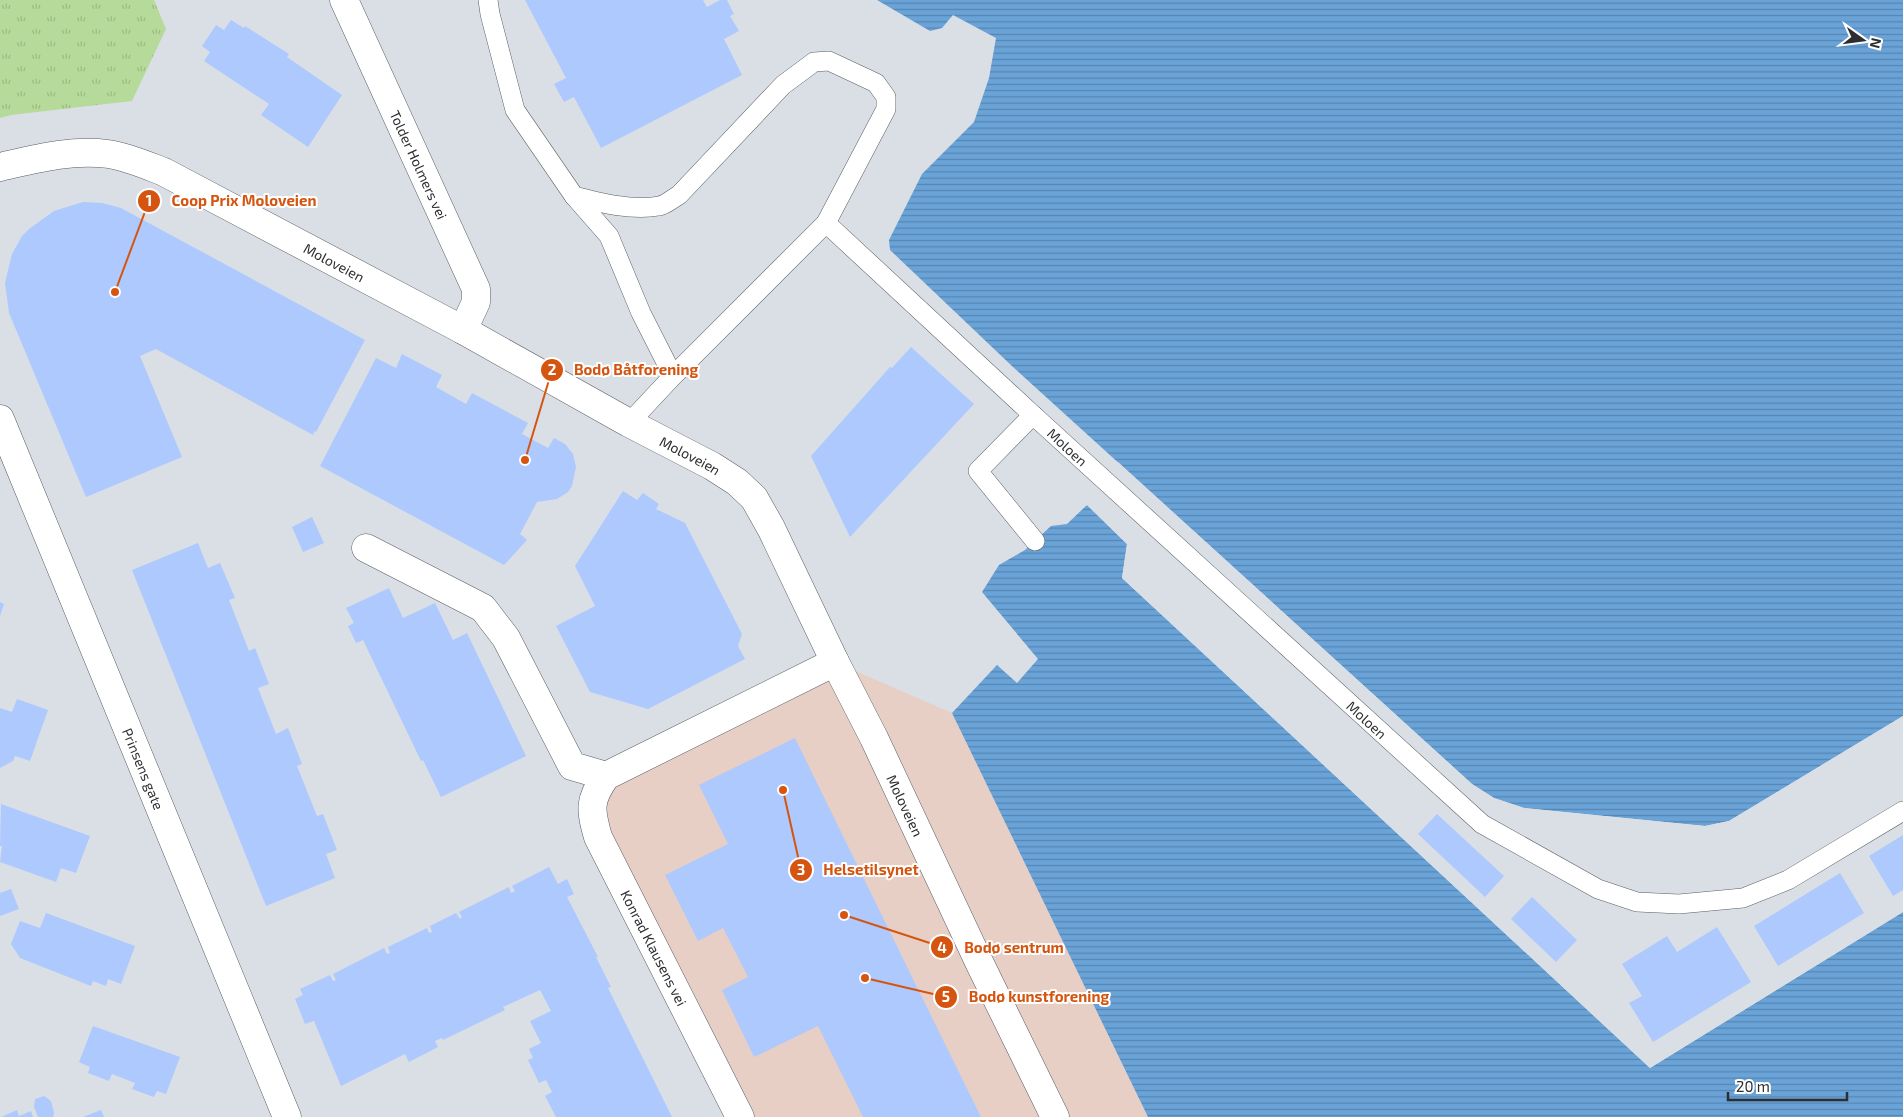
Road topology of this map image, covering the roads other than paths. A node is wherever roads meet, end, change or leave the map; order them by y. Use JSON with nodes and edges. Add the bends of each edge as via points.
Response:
{"nodes":[{"id":1,"x":344,"y":0,"type":"edge"},
{"id":2,"x":488,"y":0,"type":"edge"},
{"id":3,"x":0,"y":167,"type":"edge"},
{"id":4,"x":574,"y":196,"type":"junction"},
{"id":5,"x":826,"y":223,"type":"junction"},
{"id":6,"x":463,"y":330,"type":"junction"},
{"id":7,"x":672,"y":376,"type":"junction"},
{"id":8,"x":1033,"y":415,"type":"junction"},
{"id":9,"x":0,"y":419,"type":"edge"},
{"id":10,"x":629,"y":424,"type":"junction"},
{"id":11,"x":1035,"y":541,"type":"dead end"},
{"id":12,"x":366,"y":548,"type":"dead end"},
{"id":13,"x":835,"y":662,"type":"junction"},
{"id":14,"x":606,"y":776,"type":"junction"},
{"id":15,"x":1903,"y":811,"type":"edge"},
{"id":16,"x":287,"y":1117,"type":"edge"},
{"id":17,"x":740,"y":1117,"type":"edge"},
{"id":18,"x":1055,"y":1117,"type":"edge"}],
"edges":[{"from":1,"to":6,"type":"street","name":"Tolder Holmers vei","via":[[476,290],[476,302]]},
{"from":2,"to":4,"type":"lane","via":[[515,110]]},
{"from":3,"to":6,"type":"street","name":"Moloveien","via":[[49,156],[82,153],[108,154],[135,161],[164,172]]},
{"from":4,"to":5,"type":"lane","via":[[630,206],[661,206],[679,195],[783,85],[814,62],[828,61],[876,83],[886,97],[886,108]]},
{"from":4,"to":7,"type":"lane","via":[[609,236]]},
{"from":5,"to":7,"type":"lane"},
{"from":5,"to":8,"type":"lane","name":"Moloen"},
{"from":6,"to":10,"type":"street","name":"Moloveien"},
{"from":7,"to":10,"type":"lane"},
{"from":8,"to":11,"type":"lane","via":[[978,471]]},
{"from":8,"to":15,"type":"lane","name":"Moloen","via":[[1482,824],[1598,889],[1637,902],[1679,904],[1743,898],[1788,880]]},
{"from":9,"to":16,"type":"street","name":"Prinsens gate"},
{"from":10,"to":13,"type":"street","name":"Moloveien","via":[[712,466],[754,498]]},
{"from":12,"to":14,"type":"street","via":[[483,608],[506,638],[572,766]]},
{"from":13,"to":14,"type":"street"},
{"from":13,"to":18,"type":"street","name":"Moloveien"},
{"from":14,"to":17,"type":"street","name":"Konrad Klausens vei","via":[[595,792],[591,815],[598,837]]}]}
